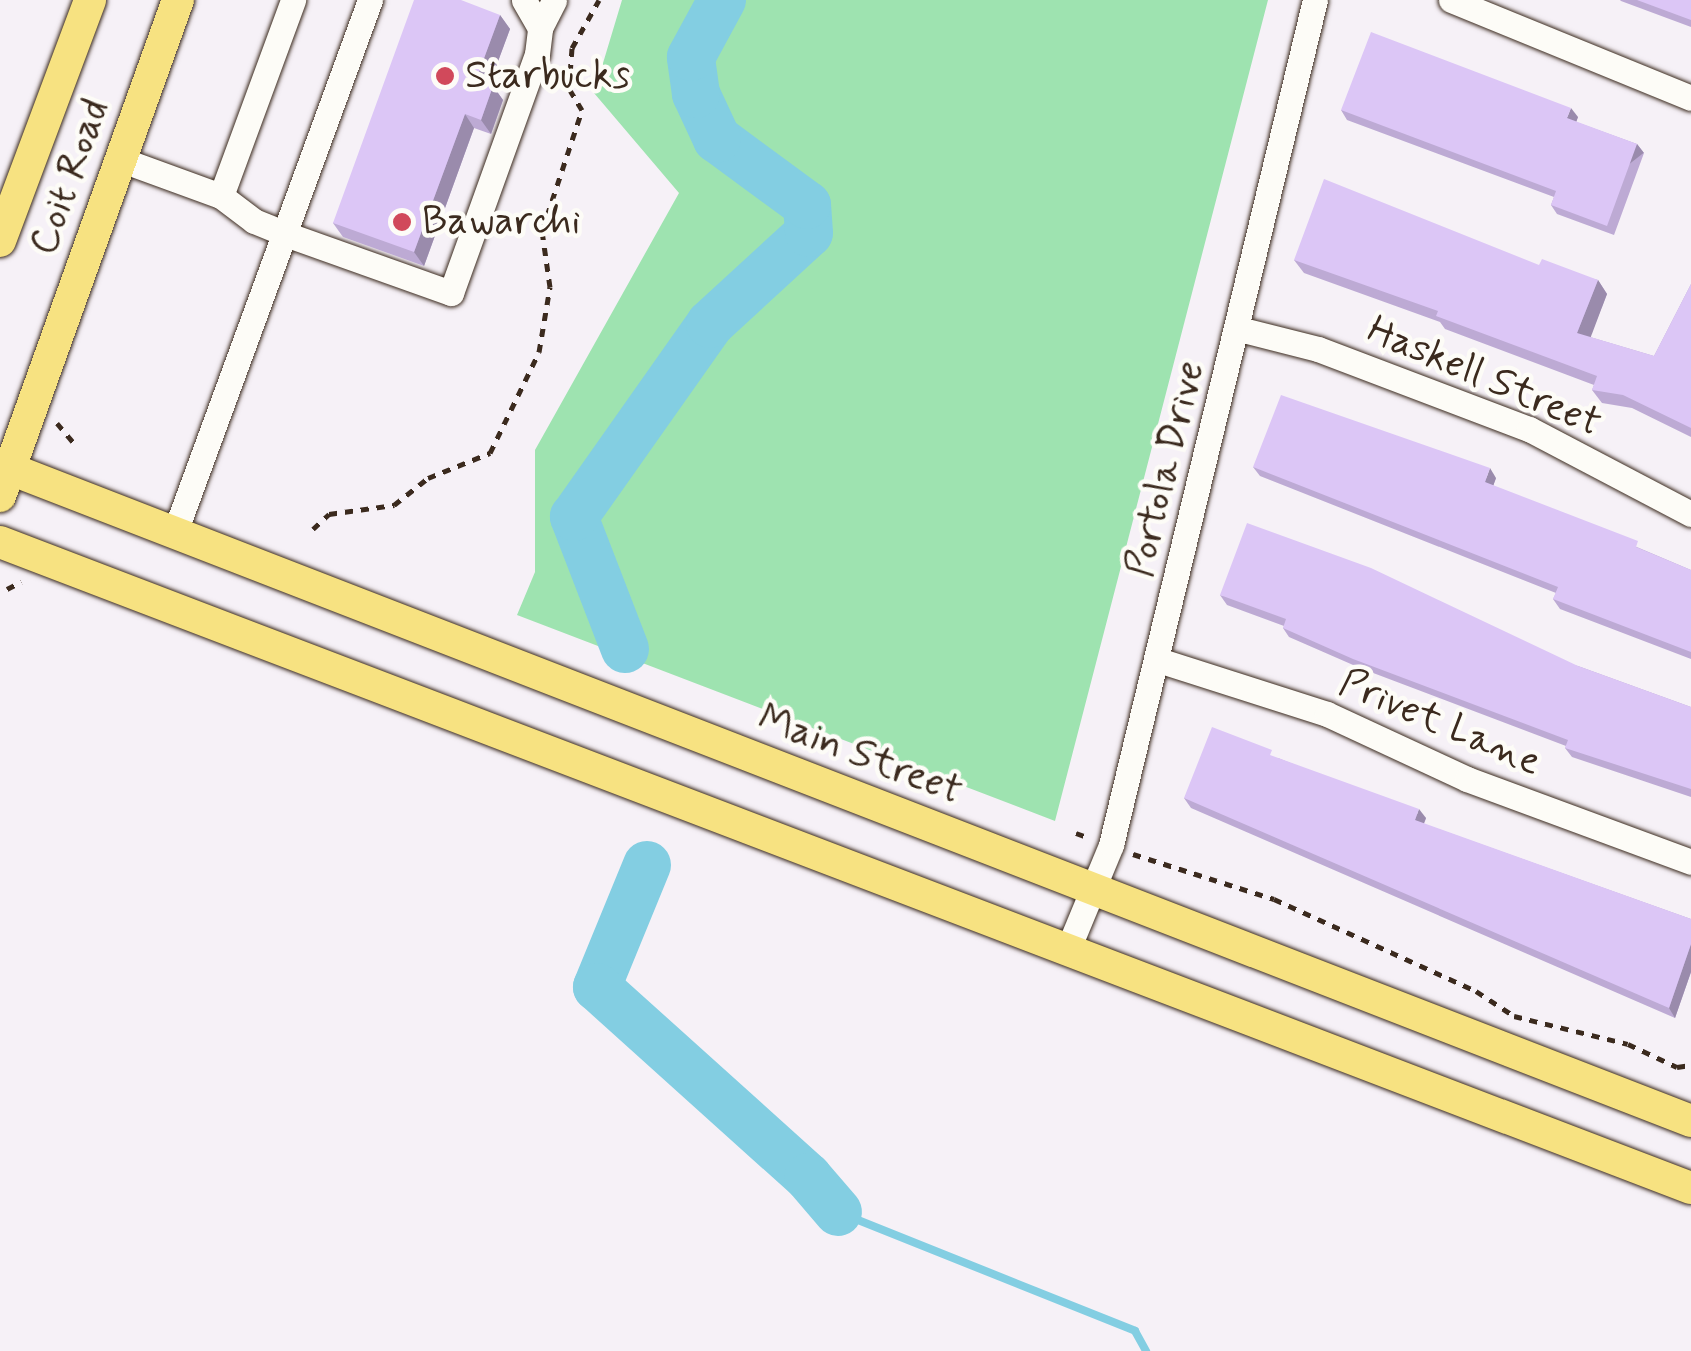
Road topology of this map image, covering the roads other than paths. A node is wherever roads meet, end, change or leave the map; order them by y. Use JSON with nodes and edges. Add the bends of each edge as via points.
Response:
{"nodes":[{"id":1,"x":90,"y":0,"type":"edge"},
{"id":2,"x":178,"y":0,"type":"edge"},
{"id":3,"x":293,"y":0,"type":"edge"},
{"id":4,"x":370,"y":0,"type":"edge"},
{"id":5,"x":524,"y":0,"type":"edge"},
{"id":6,"x":554,"y":0,"type":"edge"},
{"id":7,"x":1315,"y":0,"type":"edge"},
{"id":8,"x":1451,"y":0,"type":"edge"},
{"id":9,"x":540,"y":28,"type":"junction"},
{"id":10,"x":1691,"y":98,"type":"edge"},
{"id":11,"x":122,"y":160,"type":"junction"},
{"id":12,"x":221,"y":196,"type":"junction"},
{"id":13,"x":6,"y":207,"type":"edge"},
{"id":14,"x":288,"y":235,"type":"junction"},
{"id":15,"x":0,"y":241,"type":"edge"},
{"id":16,"x":1239,"y":330,"type":"junction"},
{"id":17,"x":4,"y":476,"type":"edge"},
{"id":18,"x":1691,"y":514,"type":"edge"},
{"id":19,"x":175,"y":532,"type":"junction"},
{"id":20,"x":0,"y":542,"type":"edge"},
{"id":21,"x":1158,"y":660,"type":"junction"},
{"id":22,"x":1691,"y":862,"type":"edge"},
{"id":23,"x":1092,"y":891,"type":"junction"},
{"id":24,"x":1068,"y":949,"type":"junction"},
{"id":25,"x":1691,"y":1122,"type":"edge"},
{"id":26,"x":1691,"y":1188,"type":"edge"}],
"edges":[{"from":1,"to":13,"type":"main road","name":"Coit Road"},
{"from":2,"to":11,"type":"main road","name":"Coit Road"},
{"from":3,"to":12,"type":"street"},
{"from":4,"to":14,"type":"street"},
{"from":5,"to":9,"type":"street"},
{"from":6,"to":9,"type":"street"},
{"from":7,"to":16,"type":"street","name":"Portola Drive"},
{"from":8,"to":10,"type":"street"},
{"from":9,"to":14,"type":"street","via":[[538,54],[451,293]]},
{"from":11,"to":12,"type":"street"},
{"from":11,"to":17,"type":"main road","name":"Coit Road"},
{"from":12,"to":14,"type":"street"},
{"from":13,"to":15,"type":"main road","name":"Coit Road"},
{"from":14,"to":19,"type":"street"},
{"from":16,"to":18,"type":"street","name":"Haskell Street","via":[[1318,348],[1529,429]]},
{"from":16,"to":21,"type":"street","name":"Portola Drive"},
{"from":17,"to":19,"type":"main road","name":"Main Street"},
{"from":19,"to":23,"type":"main road","name":"Main Street"},
{"from":20,"to":24,"type":"main road"},
{"from":21,"to":22,"type":"street","name":"Privet Lane","via":[[1328,714],[1466,780]]},
{"from":21,"to":23,"type":"street","name":"Portola Drive","via":[[1111,846]]},
{"from":23,"to":24,"type":"street","name":"Portola Drive"},
{"from":23,"to":25,"type":"main road","name":"Main Street"},
{"from":24,"to":26,"type":"main road"}]}
